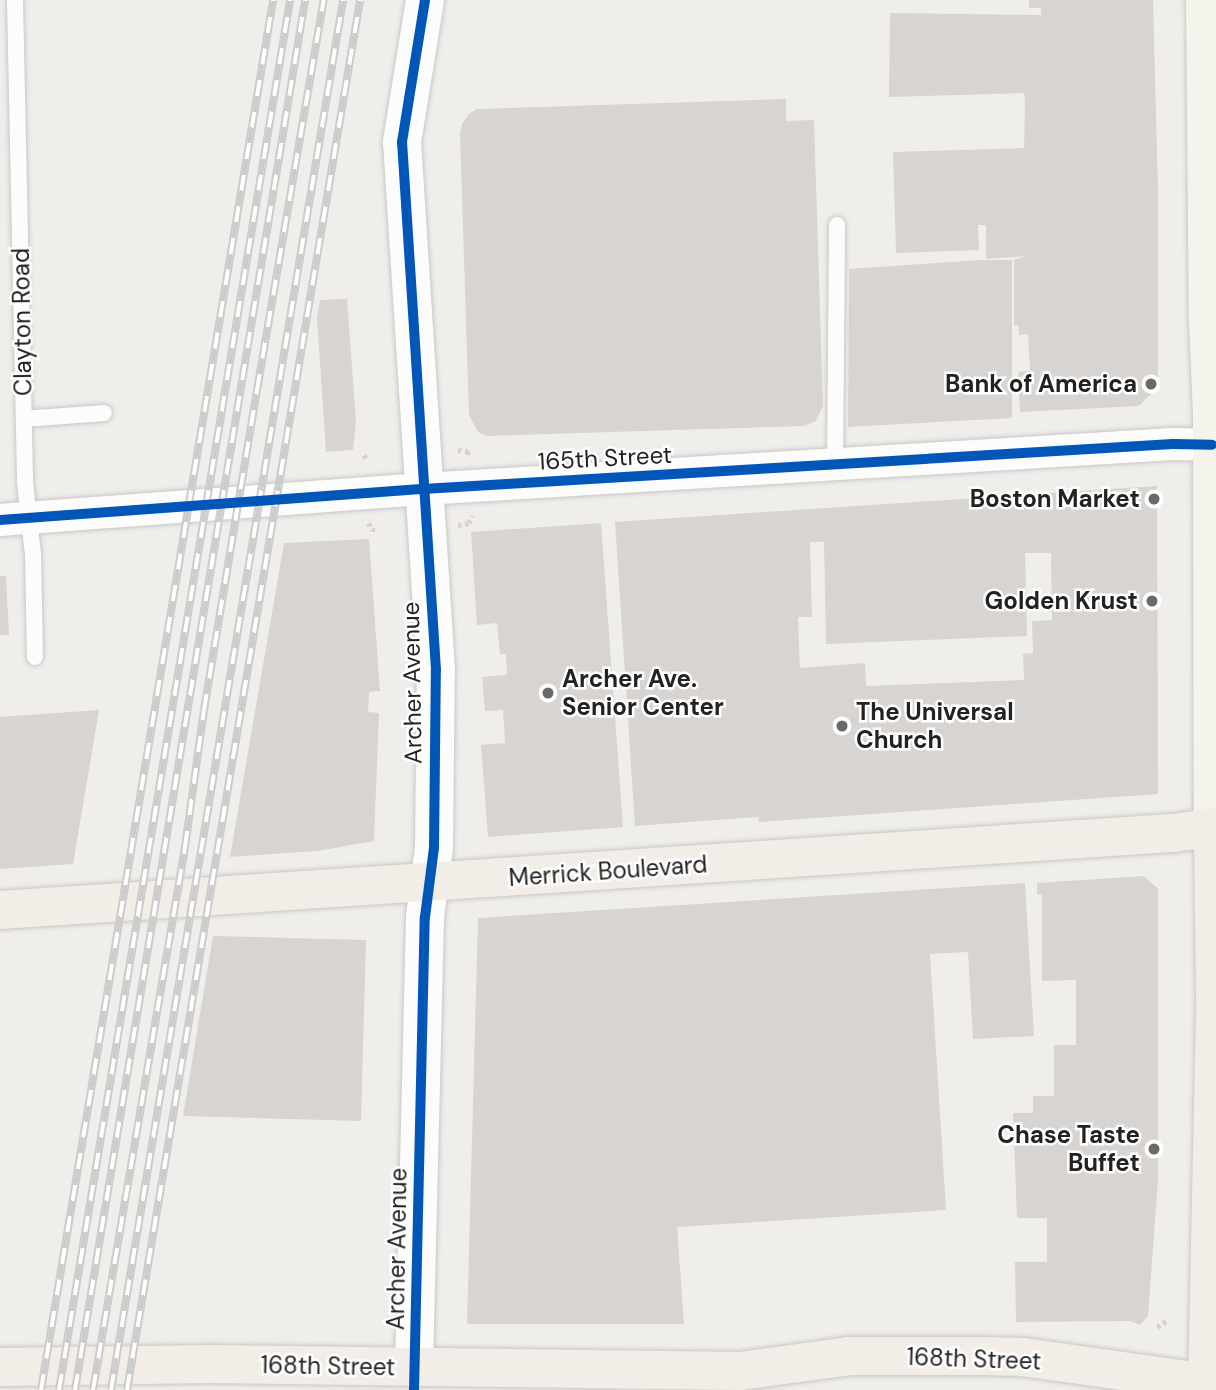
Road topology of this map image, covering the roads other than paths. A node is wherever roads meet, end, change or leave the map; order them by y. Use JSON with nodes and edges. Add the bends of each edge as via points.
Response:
{"nodes":[{"id":1,"x":15,"y":0,"type":"edge"},
{"id":2,"x":425,"y":0,"type":"edge"},
{"id":3,"x":1205,"y":0,"type":"edge"},
{"id":4,"x":1211,"y":114,"type":"edge"},
{"id":5,"x":837,"y":225,"type":"dead end"},
{"id":6,"x":104,"y":413,"type":"dead end"},
{"id":7,"x":24,"y":419,"type":"junction"},
{"id":8,"x":1212,"y":445,"type":"junction"},
{"id":9,"x":835,"y":466,"type":"junction"},
{"id":10,"x":423,"y":489,"type":"junction"},
{"id":11,"x":14,"y":519,"type":"edge"},
{"id":12,"x":35,"y":657,"type":"dead end"},
{"id":13,"x":1214,"y":827,"type":"edge"},
{"id":14,"x":431,"y":883,"type":"junction"},
{"id":15,"x":0,"y":910,"type":"edge"},
{"id":16,"x":0,"y":1367,"type":"edge"},
{"id":17,"x":740,"y":1371,"type":"junction"},
{"id":18,"x":414,"y":1379,"type":"edge"},
{"id":19,"x":1207,"y":1386,"type":"edge"},
{"id":20,"x":807,"y":1390,"type":"edge"}],
"edges":[{"from":1,"to":7,"type":"lane","name":"Clayton Road"},
{"from":2,"to":10,"type":"street","name":"Archer Avenue","via":[[402,142]]},
{"from":3,"to":4,"type":"main road"},
{"from":4,"to":8,"type":"main road"},
{"from":5,"to":9,"type":"lane"},
{"from":6,"to":7,"type":"lane"},
{"from":7,"to":11,"type":"lane","name":"Clayton Road"},
{"from":8,"to":9,"type":"street","name":"165th Street"},
{"from":8,"to":13,"type":"main road"},
{"from":9,"to":10,"type":"street","name":"165th Street"},
{"from":10,"to":11,"type":"street","name":"165th Street"},
{"from":10,"to":14,"type":"street","name":"Archer Avenue","via":[[436,670]]},
{"from":11,"to":12,"type":"lane","name":"Clayton Road","via":[[33,554]]},
{"from":13,"to":14,"type":"main road","name":"Merrick Boulevard"},
{"from":13,"to":19,"type":"main road"},
{"from":14,"to":15,"type":"main road","name":"Merrick Boulevard"},
{"from":14,"to":18,"type":"street","name":"Archer Avenue","via":[[425,917]]},
{"from":16,"to":18,"type":"main road","name":"168th Street","via":[[211,1364]]},
{"from":17,"to":18,"type":"main road","name":"168th Street"},
{"from":17,"to":19,"type":"main road","name":"168th Street","via":[[849,1356],[1023,1357]]},
{"from":17,"to":20,"type":"main road","name":"168th Street"}]}
